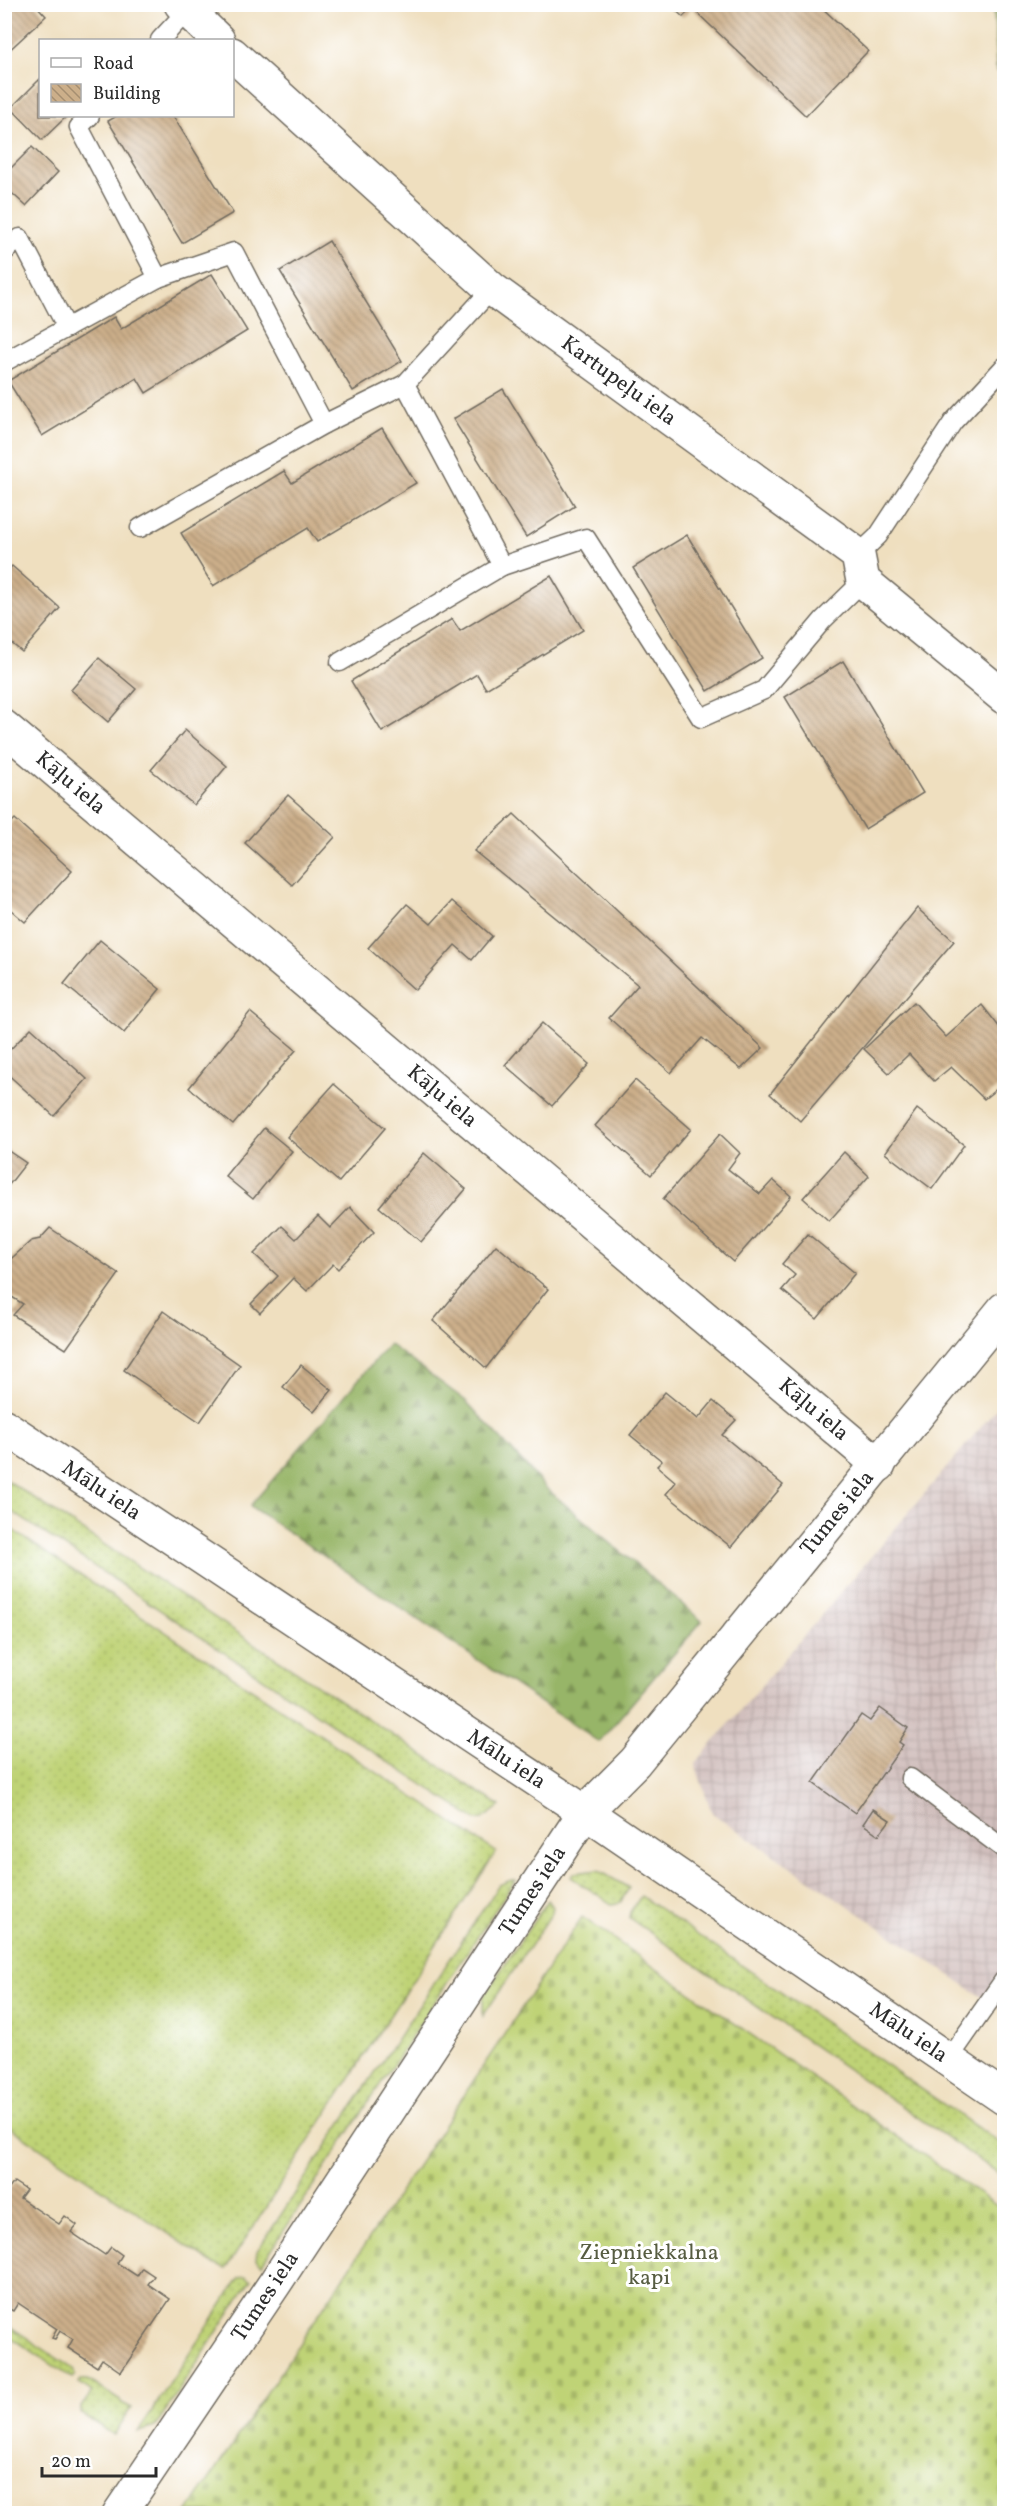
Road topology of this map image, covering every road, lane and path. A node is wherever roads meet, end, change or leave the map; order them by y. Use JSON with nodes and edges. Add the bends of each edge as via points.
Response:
{"nodes":[{"id":1,"x":184,"y":8,"type":"edge"},
{"id":2,"x":161,"y":39,"type":"edge"},
{"id":3,"x":217,"y":39,"type":"edge"},
{"id":4,"x":234,"y":56,"type":"edge"},
{"id":5,"x":89,"y":117,"type":"edge"},
{"id":6,"x":4,"y":252,"type":"edge"},
{"id":7,"x":158,"y":278,"type":"junction"},
{"id":8,"x":492,"y":289,"type":"junction"},
{"id":9,"x":67,"y":328,"type":"junction"},
{"id":10,"x":4,"y":362,"type":"edge"},
{"id":11,"x":1005,"y":367,"type":"edge"},
{"id":12,"x":405,"y":384,"type":"junction"},
{"id":13,"x":324,"y":424,"type":"junction"},
{"id":14,"x":140,"y":528,"type":"dead end"},
{"id":15,"x":502,"y":566,"type":"junction"},
{"id":16,"x":860,"y":568,"type":"junction"},
{"id":17,"x":340,"y":662,"type":"dead end"},
{"id":18,"x":1005,"y":697,"type":"edge"},
{"id":19,"x":4,"y":727,"type":"edge"},
{"id":20,"x":1005,"y":1309,"type":"edge"},
{"id":21,"x":4,"y":1426,"type":"edge"},
{"id":22,"x":879,"y":1465,"type":"junction"},
{"id":23,"x":910,"y":1778,"type":"dead end"},
{"id":24,"x":585,"y":1812,"type":"junction"},
{"id":25,"x":1005,"y":1850,"type":"edge"},
{"id":26,"x":1005,"y":1980,"type":"edge"},
{"id":27,"x":948,"y":2060,"type":"junction"},
{"id":28,"x":1005,"y":2098,"type":"edge"},
{"id":29,"x":119,"y":2514,"type":"edge"}],
"edges":[{"from":1,"to":2,"type":"lane"},
{"from":1,"to":3,"type":"street"},
{"from":4,"to":8,"type":"street","name":"Kartupeļu iela"},
{"from":5,"to":7,"type":"lane","via":[[79,127]]},
{"from":6,"to":9,"type":"lane","via":[[20,237]]},
{"from":7,"to":9,"type":"lane"},
{"from":7,"to":13,"type":"lane","via":[[234,252]]},
{"from":8,"to":12,"type":"lane"},
{"from":8,"to":16,"type":"street","name":"Kartupeļu iela"},
{"from":9,"to":10,"type":"lane"},
{"from":11,"to":16,"type":"lane","via":[[953,423]]},
{"from":12,"to":13,"type":"lane"},
{"from":12,"to":15,"type":"lane"},
{"from":13,"to":14,"type":"lane"},
{"from":15,"to":16,"type":"lane","via":[[586,538],[701,718],[764,690],[823,620]]},
{"from":15,"to":17,"type":"lane"},
{"from":16,"to":18,"type":"street","name":"Kartupeļu iela"},
{"from":19,"to":22,"type":"street","name":"Kāļu iela"},
{"from":20,"to":22,"type":"street","name":"Tumes iela"},
{"from":21,"to":24,"type":"street","name":"Mālu iela"},
{"from":22,"to":24,"type":"street","name":"Tumes iela","via":[[628,1770]]},
{"from":23,"to":25,"type":"lane"},
{"from":24,"to":27,"type":"street","name":"Mālu iela"},
{"from":24,"to":29,"type":"street","name":"Tumes iela"},
{"from":26,"to":27,"type":"lane"},
{"from":27,"to":28,"type":"street","name":"Mālu iela"}]}
